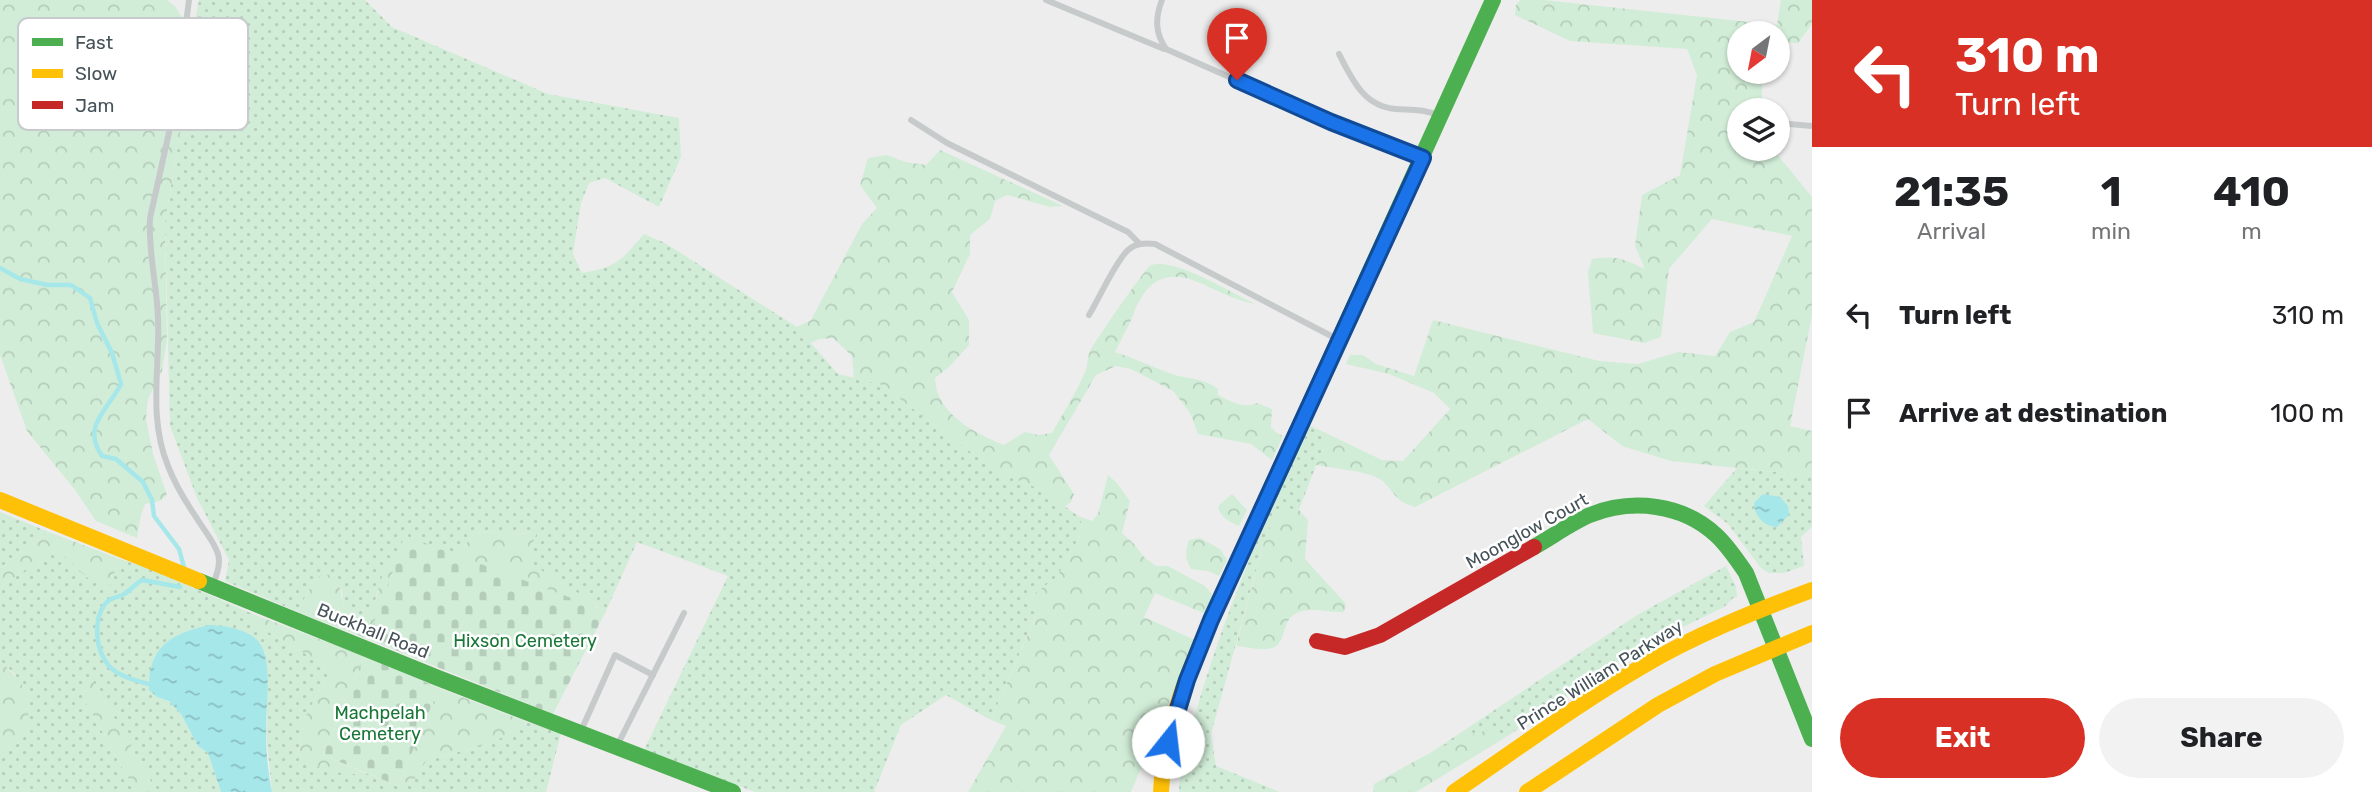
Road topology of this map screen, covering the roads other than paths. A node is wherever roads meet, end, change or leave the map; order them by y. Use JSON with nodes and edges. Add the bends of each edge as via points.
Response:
{"nodes":[{"id":1,"x":189,"y":0,"type":"edge"},
{"id":2,"x":1046,"y":0,"type":"edge"},
{"id":3,"x":1161,"y":0,"type":"edge"},
{"id":4,"x":1493,"y":0,"type":"edge"},
{"id":5,"x":187,"y":18,"type":"edge"},
{"id":6,"x":1166,"y":49,"type":"junction"},
{"id":7,"x":1339,"y":54,"type":"dead end"},
{"id":8,"x":1442,"y":117,"type":"junction"},
{"id":9,"x":911,"y":120,"type":"dead end"},
{"id":10,"x":1790,"y":124,"type":"edge"},
{"id":11,"x":1812,"y":126,"type":"edge"},
{"id":12,"x":170,"y":130,"type":"edge"},
{"id":13,"x":1423,"y":158,"type":"junction"},
{"id":14,"x":1140,"y":244,"type":"junction"},
{"id":15,"x":1090,"y":315,"type":"dead end"},
{"id":16,"x":1338,"y":340,"type":"junction"},
{"id":17,"x":0,"y":500,"type":"edge"},
{"id":18,"x":212,"y":586,"type":"junction"},
{"id":19,"x":1812,"y":590,"type":"edge"},
{"id":20,"x":1761,"y":609,"type":"junction"},
{"id":21,"x":684,"y":613,"type":"dead end"},
{"id":22,"x":1812,"y":633,"type":"edge"},
{"id":23,"x":1317,"y":642,"type":"dead end"},
{"id":24,"x":1776,"y":646,"type":"junction"},
{"id":25,"x":653,"y":675,"type":"junction"},
{"id":26,"x":580,"y":733,"type":"junction"},
{"id":27,"x":1812,"y":738,"type":"edge"},
{"id":28,"x":617,"y":747,"type":"junction"},
{"id":29,"x":733,"y":792,"type":"edge"},
{"id":30,"x":1161,"y":792,"type":"edge"},
{"id":31,"x":1454,"y":792,"type":"edge"},
{"id":32,"x":1527,"y":792,"type":"edge"}],
"edges":[{"from":1,"to":5,"type":"lane"},
{"from":2,"to":6,"type":"lane"},
{"from":3,"to":6,"type":"lane","via":[[1157,30]]},
{"from":4,"to":8,"type":"main road"},
{"from":6,"to":13,"type":"lane"},
{"from":7,"to":8,"type":"lane","via":[[1370,101]]},
{"from":8,"to":13,"type":"main road"},
{"from":9,"to":14,"type":"lane","via":[[947,143],[1128,232]]},
{"from":10,"to":11,"type":"lane"},
{"from":12,"to":18,"type":"lane","via":[[149,237],[158,315],[156,420],[172,477],[218,552]]},
{"from":13,"to":16,"type":"main road"},
{"from":14,"to":15,"type":"lane","via":[[1128,250]]},
{"from":14,"to":16,"type":"lane","via":[[1155,244]]},
{"from":16,"to":30,"type":"main road","via":[[1187,680],[1164,757]]},
{"from":17,"to":18,"type":"main road","name":"Buckhall Road"},
{"from":18,"to":26,"type":"main road","name":"Buckhall Road"},
{"from":19,"to":20,"type":"main road","name":"Prince William Parkway"},
{"from":20,"to":23,"type":"main road","name":"Moonglow Court","via":[[1736,555],[1703,523],[1668,507],[1628,505],[1590,516],[1380,635],[1345,647]]},
{"from":20,"to":24,"type":"main road","name":"Moonglow Court"},
{"from":20,"to":31,"type":"main road","name":"Prince William Parkway","via":[[1667,653]]},
{"from":21,"to":25,"type":"lane"},
{"from":22,"to":24,"type":"main road"},
{"from":24,"to":27,"type":"main road","name":"Moonglow Court"},
{"from":24,"to":32,"type":"main road","via":[[1658,705]]},
{"from":25,"to":26,"type":"lane","via":[[615,655]]},
{"from":25,"to":28,"type":"lane"},
{"from":26,"to":28,"type":"main road","name":"Buckhall Road"},
{"from":28,"to":29,"type":"main road","name":"Buckhall Road"}]}
